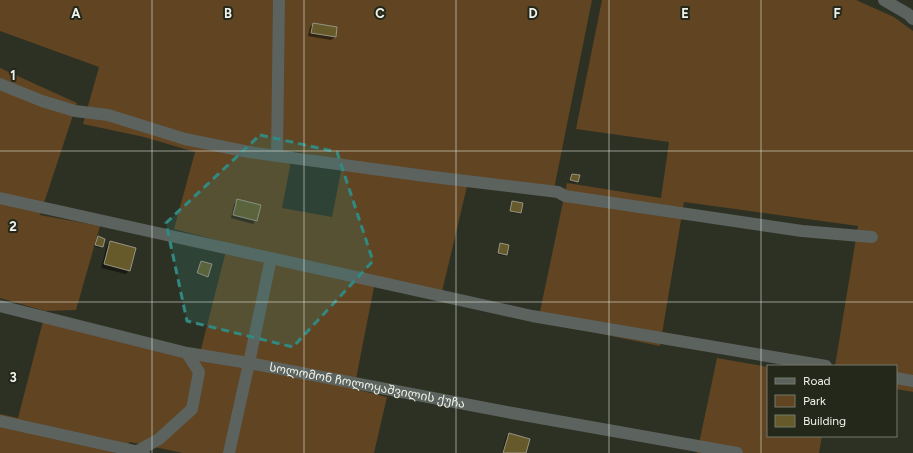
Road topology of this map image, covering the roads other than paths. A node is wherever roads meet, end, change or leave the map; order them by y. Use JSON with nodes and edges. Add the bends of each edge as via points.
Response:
{"nodes":[{"id":1,"x":279,"y":0,"type":"edge"},
{"id":2,"x":884,"y":0,"type":"edge"},
{"id":3,"x":913,"y":19,"type":"edge"},
{"id":4,"x":0,"y":84,"type":"edge"},
{"id":5,"x":277,"y":156,"type":"junction"},
{"id":6,"x":0,"y":198,"type":"edge"},
{"id":7,"x":872,"y":236,"type":"dead end"},
{"id":8,"x":271,"y":258,"type":"junction"},
{"id":9,"x":0,"y":306,"type":"edge"},
{"id":10,"x":187,"y":353,"type":"junction"},
{"id":11,"x":249,"y":363,"type":"junction"},
{"id":12,"x":820,"y":365,"type":"edge"},
{"id":13,"x":897,"y":378,"type":"edge"},
{"id":14,"x":913,"y":381,"type":"edge"},
{"id":15,"x":0,"y":421,"type":"edge"},
{"id":16,"x":138,"y":453,"type":"edge"},
{"id":17,"x":229,"y":453,"type":"edge"},
{"id":18,"x":737,"y":453,"type":"edge"}],
"edges":[{"from":1,"to":5,"type":"street"},
{"from":2,"to":3,"type":"street"},
{"from":4,"to":5,"type":"street","via":[[75,111],[108,115],[185,139]]},
{"from":5,"to":7,"type":"street","via":[[558,192],[565,196],[802,231]]},
{"from":6,"to":8,"type":"street"},
{"from":8,"to":11,"type":"street"},
{"from":8,"to":12,"type":"street","via":[[532,316]]},
{"from":9,"to":10,"type":"street","name":"სოლომონ ჩოლოყაშვილის ქუჩა"},
{"from":10,"to":11,"type":"street","name":"სოლომონ ჩოლოყაშვილის ქუჩა"},
{"from":10,"to":16,"type":"street","via":[[199,372],[192,409],[159,439]]},
{"from":11,"to":17,"type":"street"},
{"from":11,"to":18,"type":"street","name":"სოლომონ ჩოლოყაშვილის ქუჩა","via":[[512,414]]},
{"from":13,"to":14,"type":"street"},
{"from":15,"to":16,"type":"street"}]}
